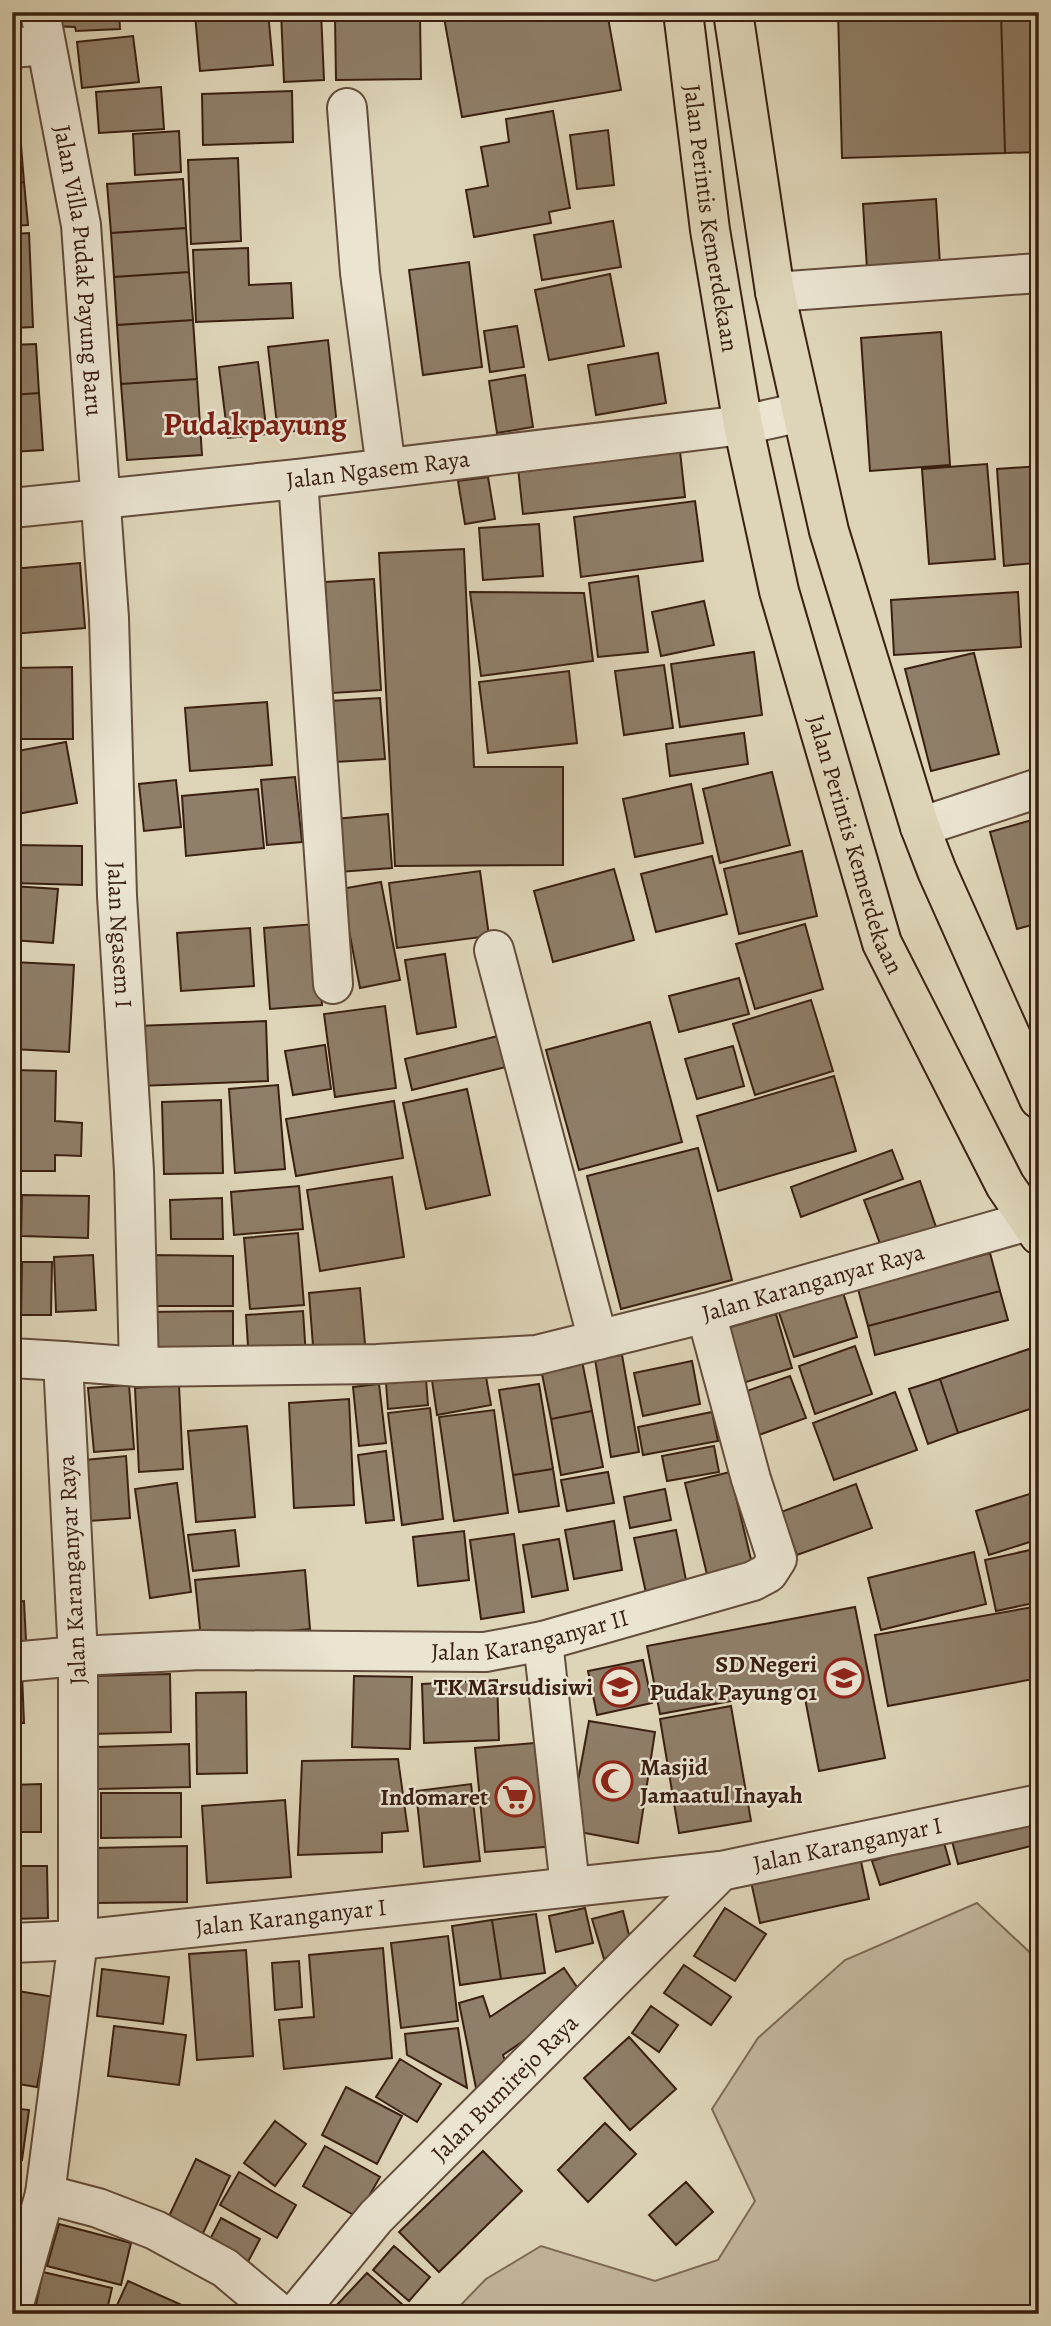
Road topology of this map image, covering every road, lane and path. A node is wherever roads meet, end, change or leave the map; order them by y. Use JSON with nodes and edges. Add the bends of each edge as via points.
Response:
{"nodes":[{"id":1,"x":683,"y":12,"type":"edge"},
{"id":2,"x":733,"y":12,"type":"edge"},
{"id":3,"x":32,"y":35,"type":"edge"},
{"id":4,"x":347,"y":108,"type":"dead end"},
{"id":5,"x":1039,"y":273,"type":"edge"},
{"id":6,"x":775,"y":292,"type":"junction"},
{"id":7,"x":802,"y":412,"type":"junction"},
{"id":8,"x":743,"y":425,"type":"junction"},
{"id":9,"x":386,"y":468,"type":"junction"},
{"id":10,"x":298,"y":479,"type":"junction"},
{"id":11,"x":101,"y":500,"type":"junction"},
{"id":12,"x":12,"y":508,"type":"edge"},
{"id":13,"x":1039,"y":789,"type":"edge"},
{"id":14,"x":920,"y":827,"type":"junction"},
{"id":15,"x":494,"y":950,"type":"dead end"},
{"id":16,"x":333,"y":984,"type":"dead end"},
{"id":17,"x":1039,"y":1098,"type":"edge"},
{"id":18,"x":1034,"y":1228,"type":"edge"},
{"id":19,"x":706,"y":1312,"type":"junction"},
{"id":20,"x":598,"y":1340,"type":"junction"},
{"id":21,"x":12,"y":1358,"type":"edge"},
{"id":22,"x":63,"y":1361,"type":"junction"},
{"id":23,"x":139,"y":1367,"type":"junction"},
{"id":24,"x":543,"y":1640,"type":"junction"},
{"id":25,"x":78,"y":1656,"type":"junction"},
{"id":26,"x":12,"y":1662,"type":"edge"},
{"id":27,"x":1039,"y":1804,"type":"edge"},
{"id":28,"x":721,"y":1871,"type":"junction"},
{"id":29,"x":570,"y":1887,"type":"junction"},
{"id":30,"x":78,"y":1940,"type":"junction"},
{"id":31,"x":12,"y":1943,"type":"edge"},
{"id":32,"x":30,"y":2218,"type":"edge"},
{"id":33,"x":12,"y":2311,"type":"edge"},
{"id":34,"x":280,"y":2314,"type":"edge"},
{"id":35,"x":296,"y":2314,"type":"edge"}],
"edges":[{"from":1,"to":8,"type":"highway","name":"Jalan Perintis Kemerdekaan","via":[[710,230]]},
{"from":2,"to":6,"type":"highway","name":"Jalan Perintis Kemerdekaan"},
{"from":3,"to":11,"type":"street","name":"Jalan Villa Pudak Payung Baru","via":[[57,89],[81,225]]},
{"from":4,"to":9,"type":"street","via":[[360,273]]},
{"from":5,"to":6,"type":"street"},
{"from":6,"to":7,"type":"highway","name":"Jalan Perintis Kemerdekaan"},
{"from":7,"to":8,"type":"street"},
{"from":7,"to":14,"type":"highway","name":"Jalan Perintis Kemerdekaan","via":[[829,531]]},
{"from":8,"to":9,"type":"street","name":"Jalan Ngasem Raya"},
{"from":8,"to":18,"type":"highway","name":"Jalan Perintis Kemerdekaan","via":[[779,591],[882,943],[1005,1185]]},
{"from":9,"to":10,"type":"street","name":"Jalan Ngasem Raya"},
{"from":10,"to":11,"type":"street","name":"Jalan Ngasem Raya"},
{"from":10,"to":16,"type":"street"},
{"from":11,"to":12,"type":"street","name":"Jalan Ngasem Raya"},
{"from":11,"to":23,"type":"street","name":"Jalan Ngasem I","via":[[110,618],[117,896],[134,1171]]},
{"from":13,"to":14,"type":"street"},
{"from":14,"to":17,"type":"highway","name":"Jalan Perintis Kemerdekaan"},
{"from":15,"to":20,"type":"street"},
{"from":18,"to":19,"type":"street","name":"Jalan Karanganyar Raya"},
{"from":19,"to":20,"type":"street","name":"Jalan Karanganyar Raya"},
{"from":19,"to":24,"type":"street","name":"Jalan Karanganyar II","via":[[776,1559],[768,1573],[753,1581]]},
{"from":20,"to":23,"type":"street","name":"Jalan Karanganyar Raya","via":[[537,1354],[377,1364]]},
{"from":21,"to":22,"type":"street"},
{"from":22,"to":23,"type":"street","name":"Jalan Karanganyar Raya"},
{"from":22,"to":25,"type":"street","name":"Jalan Karanganyar Raya"},
{"from":24,"to":25,"type":"street","name":"Jalan Karanganyar II","via":[[485,1652],[201,1650]]},
{"from":24,"to":29,"type":"street"},
{"from":25,"to":26,"type":"street","name":"Jalan Karanganyar II"},
{"from":25,"to":30,"type":"street","name":"Jalan Karanganyar Raya"},
{"from":27,"to":28,"type":"street","name":"Jalan Karanganyar I"},
{"from":28,"to":29,"type":"street","name":"Jalan Karanganyar I"},
{"from":28,"to":35,"type":"street","name":"Jalan Bumirejo Raya","via":[[376,2217]]},
{"from":29,"to":30,"type":"street","name":"Jalan Karanganyar I"},
{"from":30,"to":31,"type":"street","name":"Jalan Karanganyar I"},
{"from":30,"to":32,"type":"street","name":"Jalan Karanganyar Raya"},
{"from":32,"to":33,"type":"street","name":"Jalan Karanganyar Raya"},
{"from":32,"to":34,"type":"street","via":[[98,2208],[155,2230],[225,2268]]}]}
